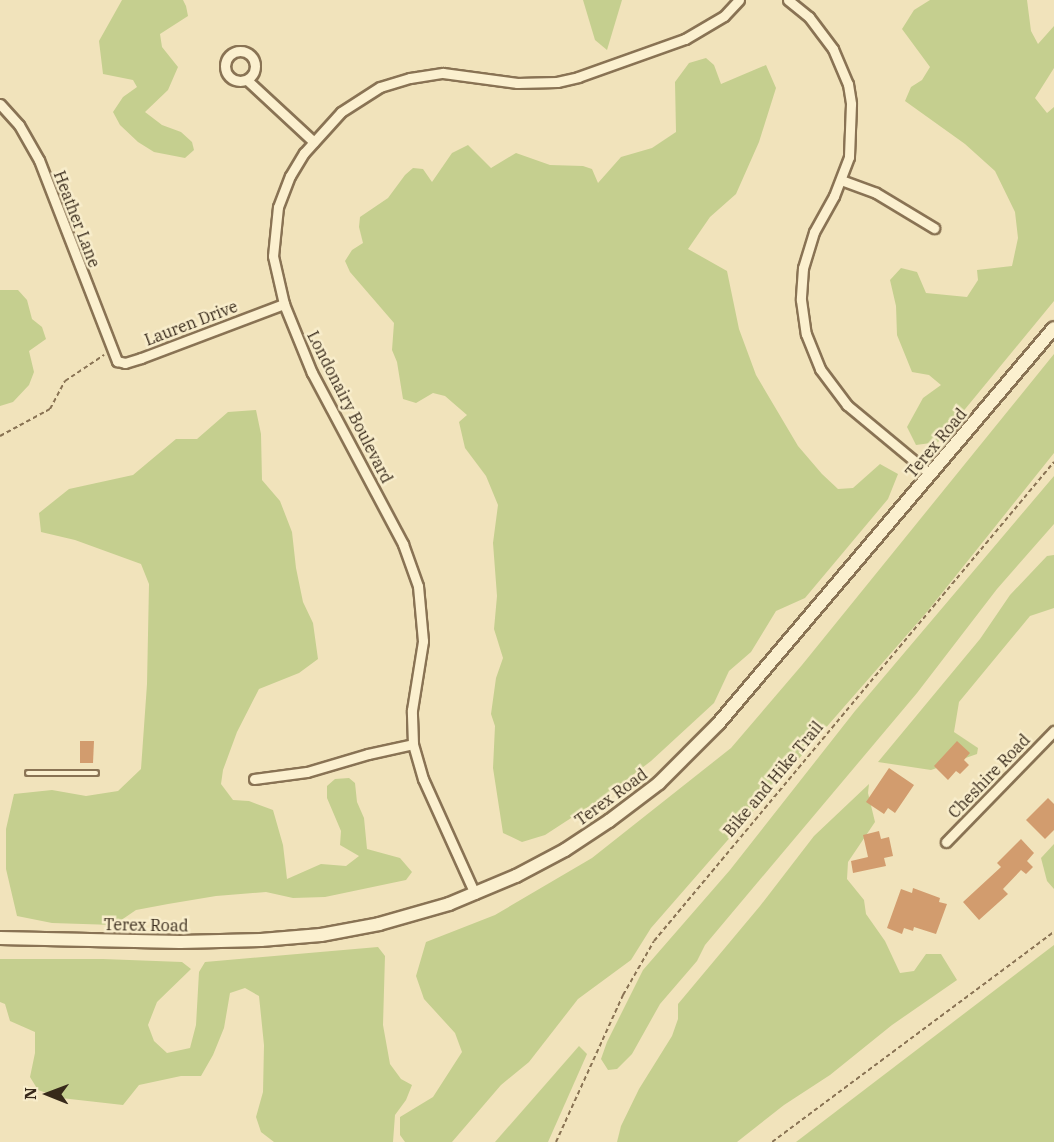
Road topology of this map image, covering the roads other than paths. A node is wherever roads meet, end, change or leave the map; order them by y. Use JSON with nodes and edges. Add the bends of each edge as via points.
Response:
{"nodes":[{"id":1,"x":739,"y":0,"type":"edge"},
{"id":2,"x":788,"y":0,"type":"edge"},
{"id":3,"x":247,"y":80,"type":"dead end"},
{"id":4,"x":0,"y":104,"type":"edge"},
{"id":5,"x":314,"y":142,"type":"junction"},
{"id":6,"x":841,"y":180,"type":"junction"},
{"id":7,"x":934,"y":228,"type":"dead end"},
{"id":8,"x":284,"y":304,"type":"junction"},
{"id":9,"x":1054,"y":328,"type":"edge"},
{"id":10,"x":112,"y":351,"type":"joint"},
{"id":11,"x":930,"y":474,"type":"junction"},
{"id":12,"x":1054,"y":731,"type":"edge"},
{"id":13,"x":413,"y":744,"type":"junction"},
{"id":14,"x":28,"y":773,"type":"dead end"},
{"id":15,"x":96,"y":773,"type":"dead end"},
{"id":16,"x":254,"y":779,"type":"dead end"},
{"id":17,"x":946,"y":842,"type":"dead end"},
{"id":18,"x":475,"y":894,"type":"junction"},
{"id":19,"x":0,"y":938,"type":"edge"}],
"edges":[{"from":1,"to":5,"type":"street","name":"Londonairy Boulevard","via":[[724,16],[685,39],[567,80],[517,83],[443,73],[394,82],[351,104]]},
{"from":2,"to":6,"type":"street","via":[[822,32],[848,84],[852,124],[849,157]]},
{"from":3,"to":5,"type":"street"},
{"from":4,"to":10,"type":"street","name":"Heather Lane","via":[[19,125],[39,160]]},
{"from":5,"to":8,"type":"street","name":"Londonairy Boulevard","via":[[287,183],[275,225],[273,256]]},
{"from":6,"to":7,"type":"street","via":[[876,193]]},
{"from":6,"to":11,"type":"street","via":[[814,232],[803,268],[801,300],[806,334],[820,369],[847,405]]},
{"from":8,"to":10,"type":"street","name":"Lauren Drive","via":[[125,363],[117,361]]},
{"from":8,"to":13,"type":"street","name":"Londonairy Boulevard","via":[[312,373],[406,551],[418,586],[423,641],[412,710]]},
{"from":9,"to":11,"type":"main road","name":"Terex Road"},
{"from":11,"to":18,"type":"main road","name":"Terex Road","via":[[739,701],[659,783],[565,850]]},
{"from":12,"to":17,"type":"street","name":"Cheshire Road"},
{"from":13,"to":16,"type":"street","via":[[307,772]]},
{"from":13,"to":18,"type":"street","name":"Londonairy Boulevard","via":[[423,780]]},
{"from":14,"to":15,"type":"lane"},
{"from":18,"to":19,"type":"main road","name":"Terex Road","via":[[379,924],[294,938],[180,942]]}]}
